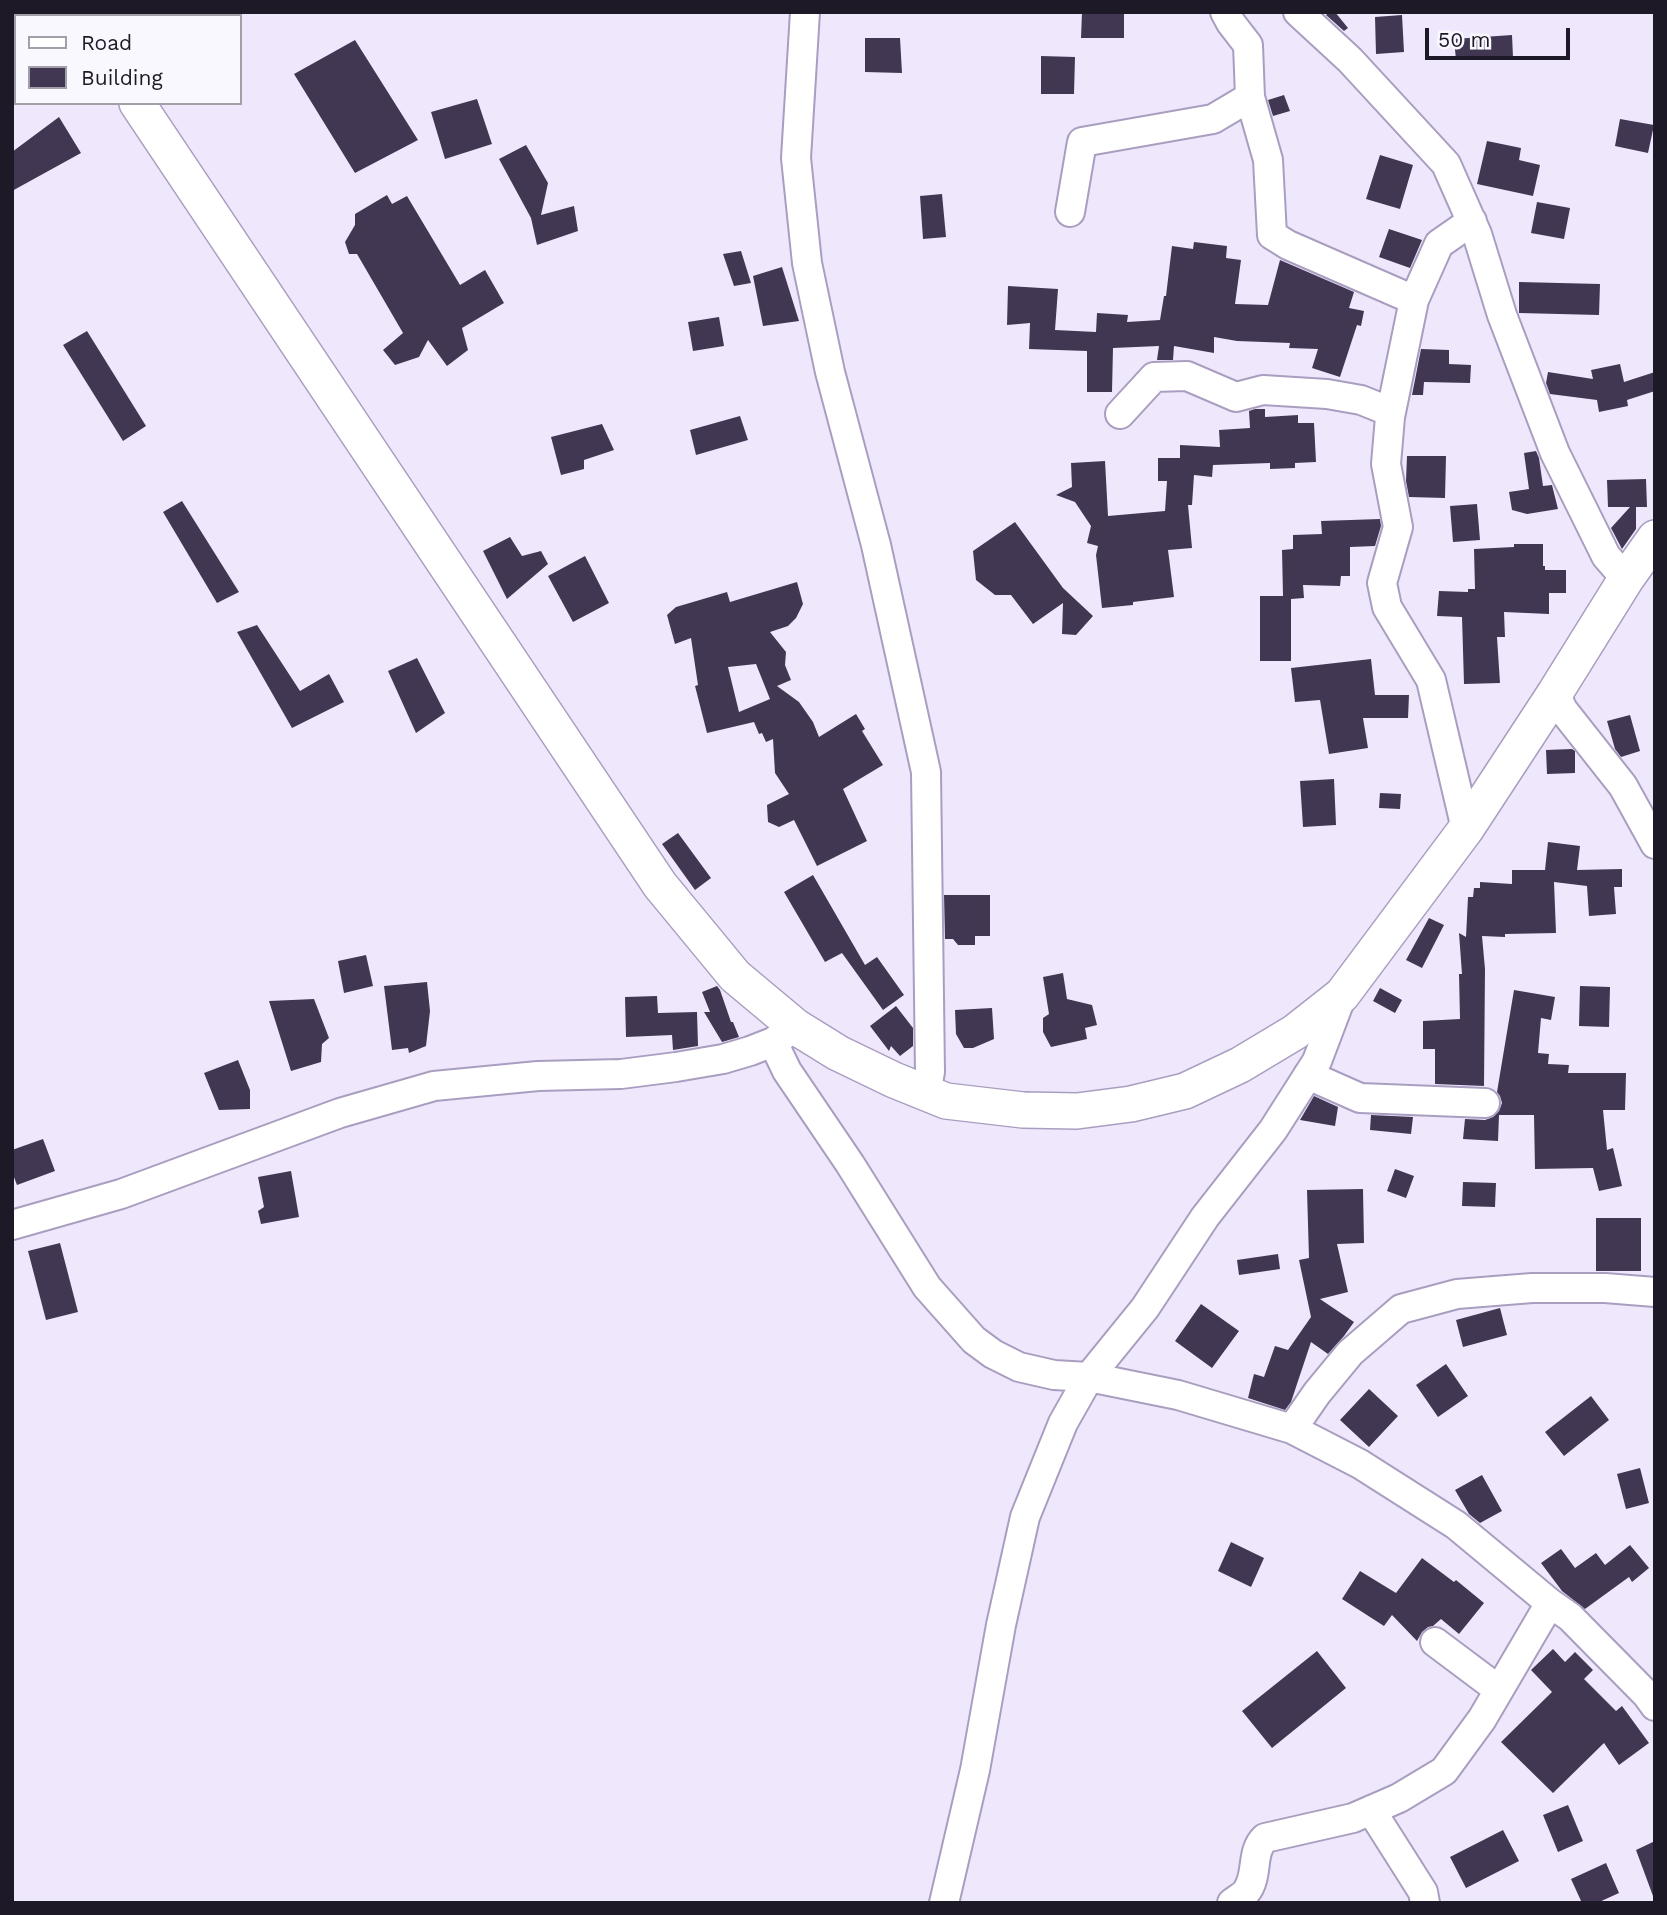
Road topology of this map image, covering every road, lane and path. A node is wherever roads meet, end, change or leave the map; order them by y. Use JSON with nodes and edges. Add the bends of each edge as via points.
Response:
{"nodes":[{"id":1,"x":805,"y":12,"type":"edge"},
{"id":2,"x":1225,"y":12,"type":"edge"},
{"id":3,"x":1298,"y":12,"type":"edge"},
{"id":4,"x":1250,"y":97,"type":"junction"},
{"id":5,"x":138,"y":105,"type":"edge"},
{"id":6,"x":1070,"y":212,"type":"dead end"},
{"id":7,"x":1472,"y":222,"type":"junction"},
{"id":8,"x":1414,"y":300,"type":"junction"},
{"id":9,"x":1391,"y":412,"type":"junction"},
{"id":10,"x":1120,"y":414,"type":"dead end"},
{"id":11,"x":1655,"y":538,"type":"edge"},
{"id":12,"x":1626,"y":579,"type":"junction"},
{"id":13,"x":1555,"y":693,"type":"junction"},
{"id":14,"x":1466,"y":829,"type":"junction"},
{"id":15,"x":1655,"y":844,"type":"edge"},
{"id":16,"x":1342,"y":995,"type":"junction"},
{"id":17,"x":784,"y":1035,"type":"junction"},
{"id":18,"x":1308,"y":1075,"type":"junction"},
{"id":19,"x":926,"y":1093,"type":"junction"},
{"id":20,"x":1485,"y":1103,"type":"dead end"},
{"id":21,"x":12,"y":1225,"type":"edge"},
{"id":22,"x":1655,"y":1292,"type":"edge"},
{"id":23,"x":1089,"y":1377,"type":"junction"},
{"id":24,"x":1292,"y":1429,"type":"junction"},
{"id":25,"x":1550,"y":1603,"type":"junction"},
{"id":26,"x":1435,"y":1642,"type":"dead end"},
{"id":27,"x":1499,"y":1690,"type":"junction"},
{"id":28,"x":1655,"y":1706,"type":"edge"},
{"id":29,"x":1371,"y":1810,"type":"junction"},
{"id":30,"x":944,"y":1903,"type":"edge"},
{"id":31,"x":1232,"y":1903,"type":"edge"},
{"id":32,"x":1425,"y":1903,"type":"edge"}],
"edges":[{"from":1,"to":19,"type":"street","via":[[796,158],[807,263],[926,772],[930,1072]]},
{"from":2,"to":4,"type":"street","via":[[1248,46]]},
{"from":3,"to":7,"type":"street","via":[[1350,60],[1446,164]]},
{"from":4,"to":6,"type":"street","via":[[1213,119],[1082,142]]},
{"from":4,"to":8,"type":"street","via":[[1269,160],[1272,235]]},
{"from":5,"to":17,"type":"main road","via":[[660,885]]},
{"from":7,"to":8,"type":"street","via":[[1439,244]]},
{"from":7,"to":12,"type":"street","via":[[1555,453],[1606,556]]},
{"from":8,"to":9,"type":"street"},
{"from":9,"to":10,"type":"street","via":[[1327,394],[1263,390],[1236,397],[1187,376],[1154,377]]},
{"from":9,"to":14,"type":"street","via":[[1386,464],[1398,527],[1382,583],[1387,607],[1431,680]]},
{"from":11,"to":12,"type":"main road"},
{"from":12,"to":13,"type":"main road"},
{"from":13,"to":14,"type":"main road"},
{"from":13,"to":15,"type":"street","via":[[1563,710],[1623,786]]},
{"from":14,"to":16,"type":"main road"},
{"from":16,"to":18,"type":"street"},
{"from":16,"to":19,"type":"main road","via":[[1295,1032],[1240,1065],[1185,1091],[1158,1098],[1077,1111],[946,1101]]},
{"from":17,"to":19,"type":"main road","via":[[838,1053]]},
{"from":17,"to":21,"type":"street","via":[[723,1059],[676,1067],[434,1086],[340,1113],[121,1194]]},
{"from":17,"to":23,"type":"street","via":[[787,1071],[927,1287],[974,1340],[1019,1367]]},
{"from":18,"to":20,"type":"street","via":[[1360,1098]]},
{"from":18,"to":23,"type":"street","via":[[1145,1308]]},
{"from":22,"to":24,"type":"street","via":[[1532,1288],[1458,1294],[1401,1309],[1350,1353]]},
{"from":23,"to":24,"type":"street","via":[[1178,1395]]},
{"from":23,"to":30,"type":"street","via":[[1063,1423],[1025,1517]]},
{"from":24,"to":25,"type":"street","via":[[1360,1464],[1456,1525]]},
{"from":25,"to":27,"type":"street"},
{"from":25,"to":28,"type":"street","via":[[1570,1617]]},
{"from":26,"to":27,"type":"street"},
{"from":27,"to":29,"type":"street","via":[[1444,1771]]},
{"from":29,"to":31,"type":"street","via":[[1265,1838],[1258,1844],[1247,1891]]},
{"from":29,"to":32,"type":"street","via":[[1423,1892]]}]}
